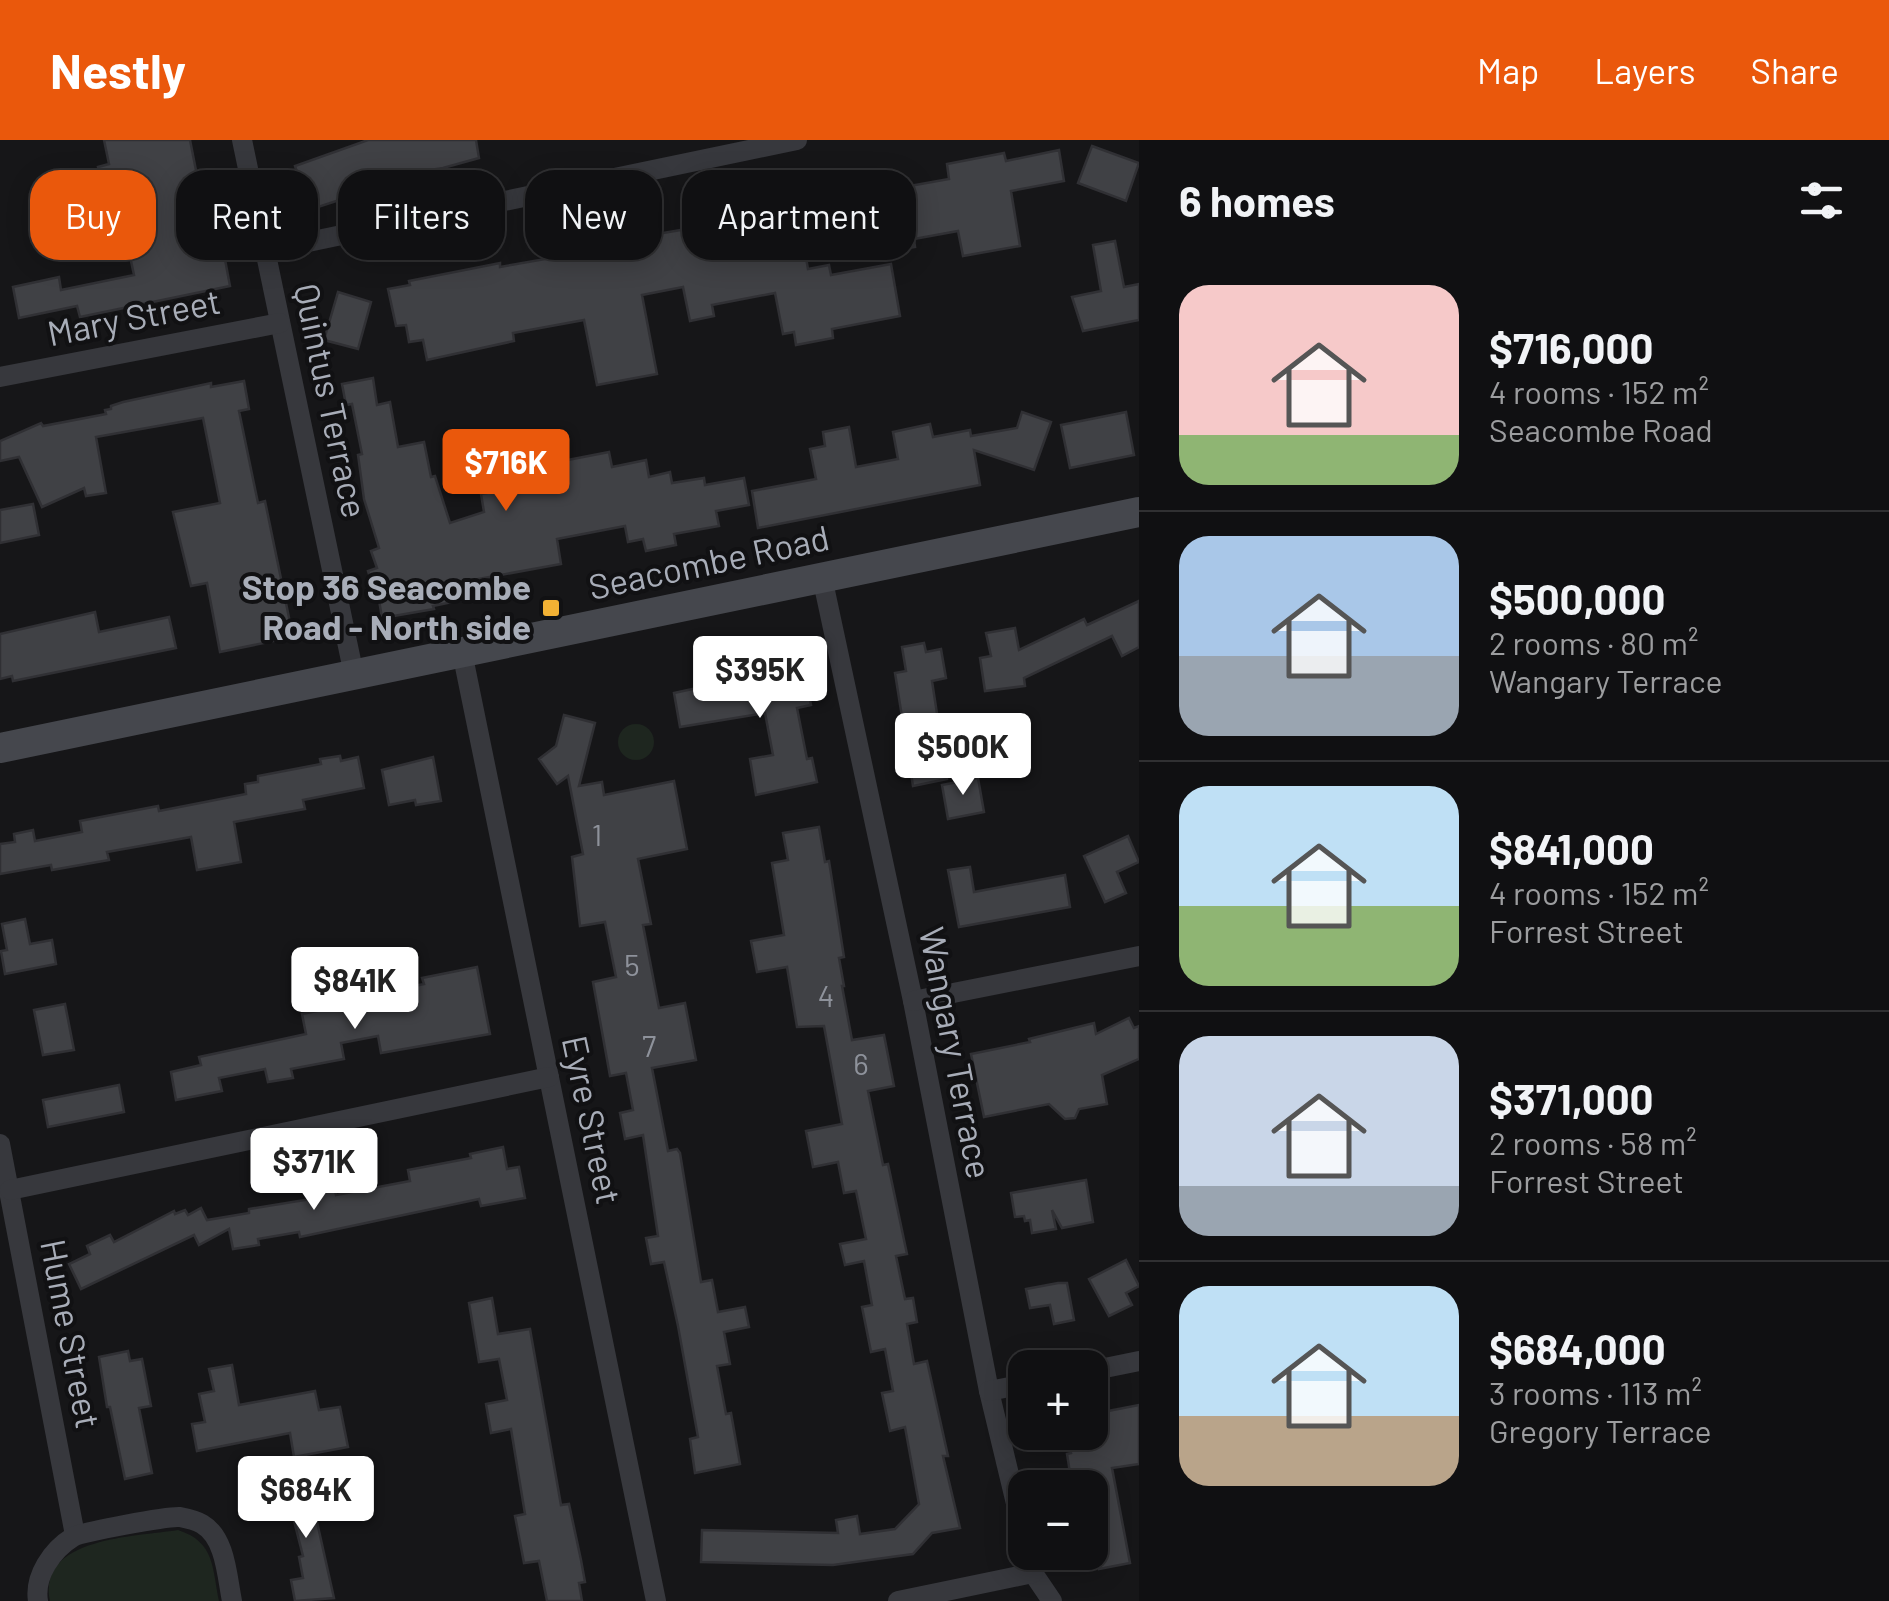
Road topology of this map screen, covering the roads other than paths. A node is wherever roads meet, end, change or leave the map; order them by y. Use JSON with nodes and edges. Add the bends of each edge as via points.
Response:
{"nodes":[{"id":1,"x":242,"y":140,"type":"edge"},
{"id":2,"x":797,"y":140,"type":"edge"},
{"id":3,"x":248,"y":170,"type":"edge"},
{"id":4,"x":318,"y":240,"type":"edge"},
{"id":5,"x":267,"y":260,"type":"edge"},
{"id":6,"x":280,"y":322,"type":"junction"},
{"id":7,"x":0,"y":377,"type":"edge"},
{"id":8,"x":1139,"y":512,"type":"edge"},
{"id":9,"x":822,"y":578,"type":"junction"},
{"id":10,"x":462,"y":652,"type":"junction"},
{"id":11,"x":354,"y":675,"type":"junction"},
{"id":12,"x":0,"y":748,"type":"edge"},
{"id":13,"x":1139,"y":956,"type":"edge"},
{"id":14,"x":913,"y":1001,"type":"junction"},
{"id":15,"x":549,"y":1077,"type":"junction"},
{"id":16,"x":0,"y":1144,"type":"edge"},
{"id":17,"x":10,"y":1190,"type":"junction"},
{"id":18,"x":1139,"y":1361,"type":"edge"},
{"id":19,"x":1108,"y":1367,"type":"edge"},
{"id":20,"x":1008,"y":1387,"type":"edge"},
{"id":21,"x":989,"y":1391,"type":"junction"},
{"id":22,"x":1008,"y":1470,"type":"edge"},
{"id":23,"x":75,"y":1535,"type":"junction"},
{"id":24,"x":1008,"y":1569,"type":"edge"},
{"id":25,"x":1034,"y":1570,"type":"edge"},
{"id":26,"x":38,"y":1601,"type":"edge"},
{"id":27,"x":232,"y":1601,"type":"edge"},
{"id":28,"x":656,"y":1601,"type":"edge"},
{"id":29,"x":898,"y":1601,"type":"edge"},
{"id":30,"x":1052,"y":1601,"type":"edge"}],
"edges":[{"from":1,"to":3,"type":"street","name":"Quintus Terrace"},
{"from":2,"to":4,"type":"street"},
{"from":5,"to":6,"type":"street","name":"Quintus Terrace"},
{"from":6,"to":7,"type":"street","name":"Mary Street"},
{"from":6,"to":11,"type":"street","name":"Quintus Terrace"},
{"from":8,"to":9,"type":"main road","name":"Seacombe Road"},
{"from":9,"to":10,"type":"main road","name":"Seacombe Road"},
{"from":9,"to":14,"type":"street","name":"Wangary Terrace"},
{"from":10,"to":11,"type":"main road","name":"Seacombe Road"},
{"from":10,"to":15,"type":"street","name":"Eyre Street"},
{"from":11,"to":12,"type":"main road","name":"Seacombe Road"},
{"from":13,"to":14,"type":"street"},
{"from":14,"to":21,"type":"street","name":"Wangary Terrace"},
{"from":15,"to":17,"type":"street"},
{"from":15,"to":28,"type":"street","name":"Eyre Street"},
{"from":16,"to":17,"type":"street","name":"Hume Street"},
{"from":17,"to":23,"type":"street","name":"Hume Street"},
{"from":18,"to":19,"type":"street"},
{"from":20,"to":21,"type":"street"},
{"from":21,"to":22,"type":"street","name":"Wangary Terrace"},
{"from":23,"to":26,"type":"street","via":[[42,1572]]},
{"from":23,"to":27,"type":"street","via":[[179,1517],[204,1525],[222,1550]]},
{"from":24,"to":29,"type":"street"},
{"from":25,"to":30,"type":"street"}]}
